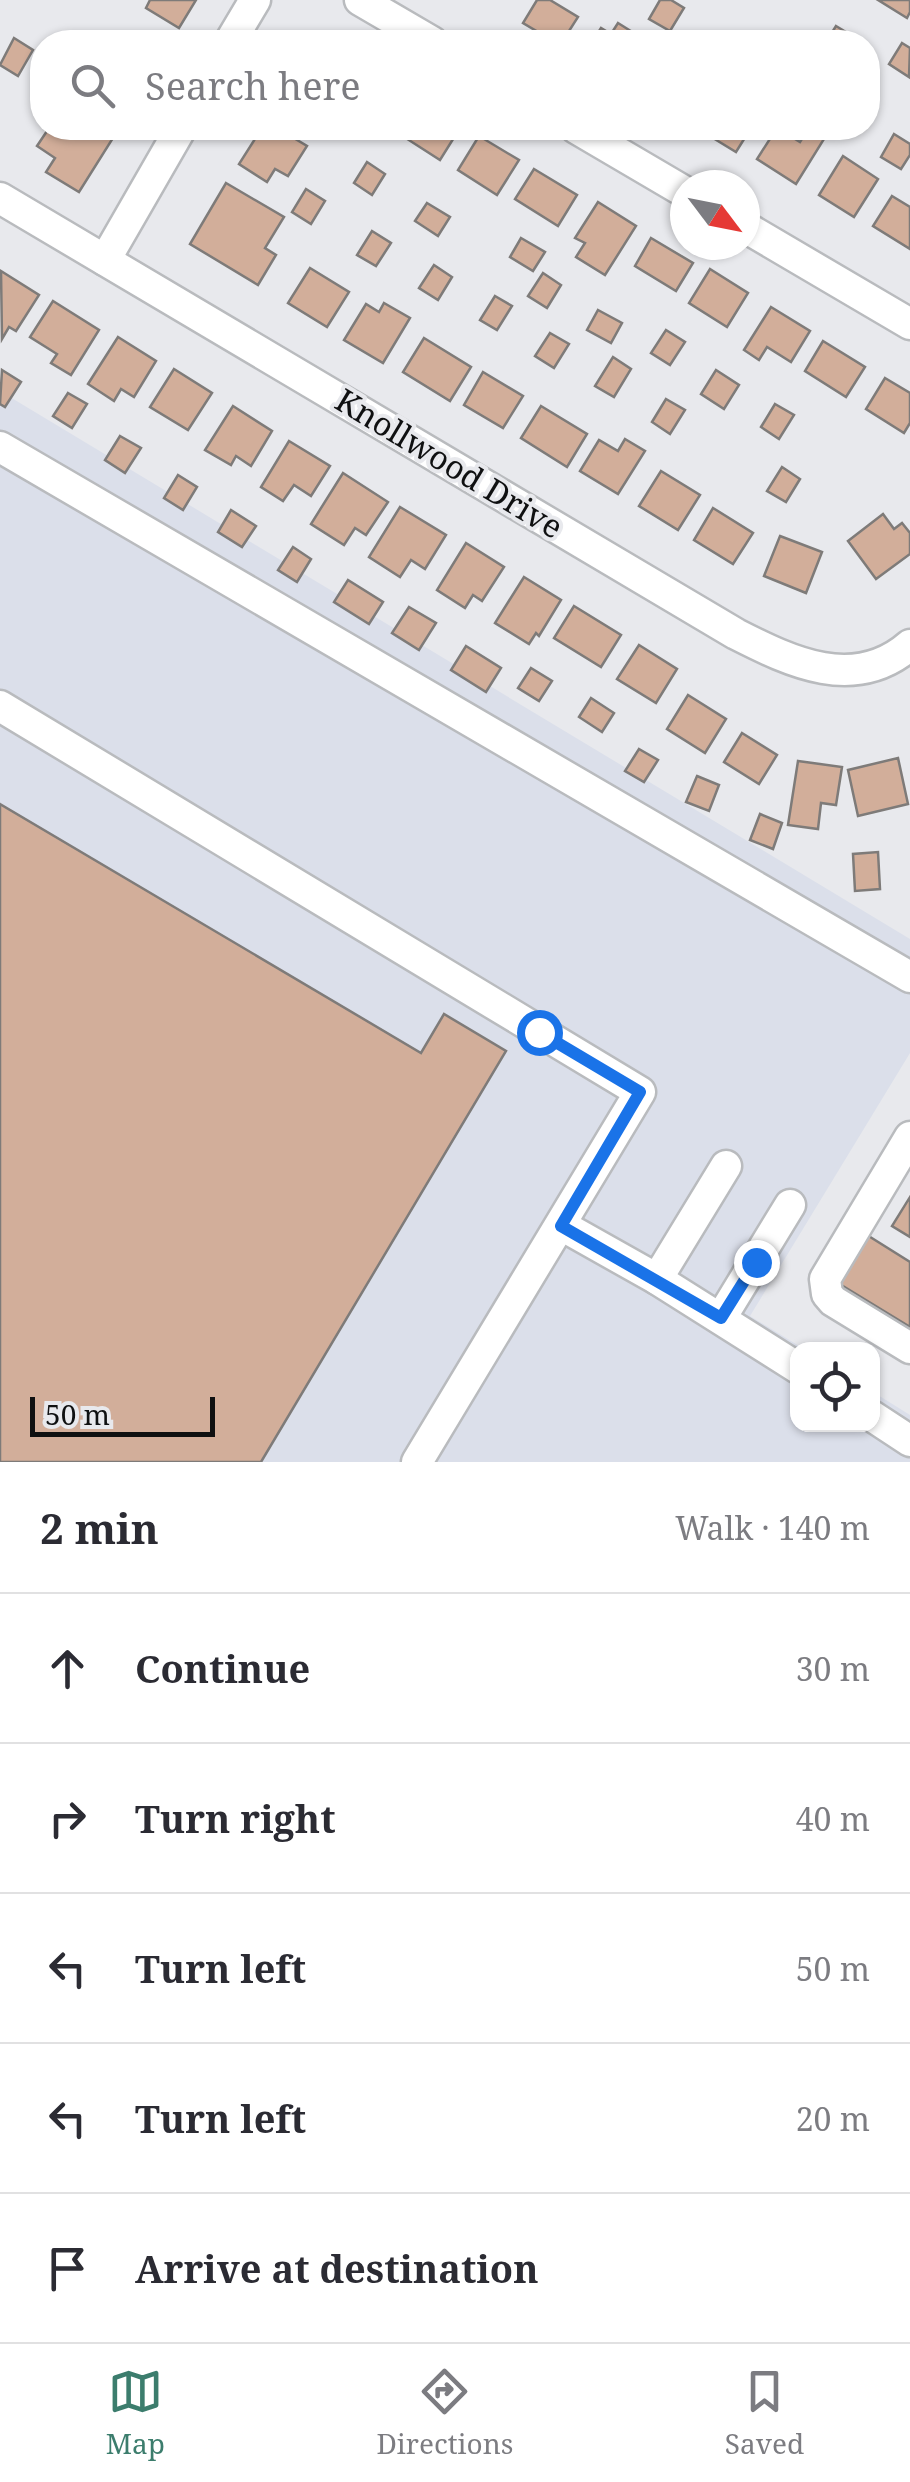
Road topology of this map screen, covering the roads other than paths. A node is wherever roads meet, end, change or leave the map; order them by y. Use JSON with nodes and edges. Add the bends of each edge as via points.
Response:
{"nodes":[{"id":1,"x":255,"y":0,"type":"edge"},
{"id":2,"x":360,"y":0,"type":"edge"},
{"id":3,"x":237,"y":30,"type":"edge"},
{"id":4,"x":411,"y":30,"type":"edge"},
{"id":5,"x":175,"y":140,"type":"edge"},
{"id":6,"x":596,"y":140,"type":"edge"},
{"id":7,"x":670,"y":183,"type":"edge"},
{"id":8,"x":0,"y":198,"type":"edge"},
{"id":9,"x":760,"y":236,"type":"edge"},
{"id":10,"x":105,"y":260,"type":"junction"},
{"id":11,"x":910,"y":324,"type":"edge"},
{"id":12,"x":0,"y":447,"type":"edge"},
{"id":13,"x":910,"y":645,"type":"edge"},
{"id":14,"x":0,"y":706,"type":"edge"},
{"id":15,"x":910,"y":977,"type":"edge"},
{"id":16,"x":910,"y":1137,"type":"edge"},
{"id":17,"x":726,"y":1166,"type":"dead end"},
{"id":18,"x":790,"y":1205,"type":"dead end"},
{"id":19,"x":561,"y":1226,"type":"junction"},
{"id":20,"x":657,"y":1279,"type":"junction"},
{"id":21,"x":721,"y":1318,"type":"junction"},
{"id":22,"x":910,"y":1348,"type":"edge"},
{"id":23,"x":790,"y":1363,"type":"edge"},
{"id":24,"x":880,"y":1421,"type":"edge"},
{"id":25,"x":910,"y":1441,"type":"edge"},
{"id":26,"x":417,"y":1462,"type":"edge"}],
"edges":[{"from":1,"to":3,"type":"street"},
{"from":2,"to":4,"type":"street"},
{"from":5,"to":10,"type":"street"},
{"from":6,"to":7,"type":"street"},
{"from":8,"to":10,"type":"street","name":"Knollwood Drive"},
{"from":9,"to":11,"type":"street"},
{"from":10,"to":13,"type":"street","name":"Knollwood Drive","via":[[787,660],[825,670],[853,668],[880,664]]},
{"from":12,"to":15,"type":"street"},
{"from":14,"to":19,"type":"street","via":[[640,1092]]},
{"from":16,"to":22,"type":"street","via":[[825,1279],[833,1301]]},
{"from":17,"to":20,"type":"street"},
{"from":18,"to":21,"type":"street"},
{"from":19,"to":20,"type":"street"},
{"from":19,"to":26,"type":"street"},
{"from":20,"to":21,"type":"street"},
{"from":21,"to":23,"type":"street"},
{"from":24,"to":25,"type":"street"}]}
